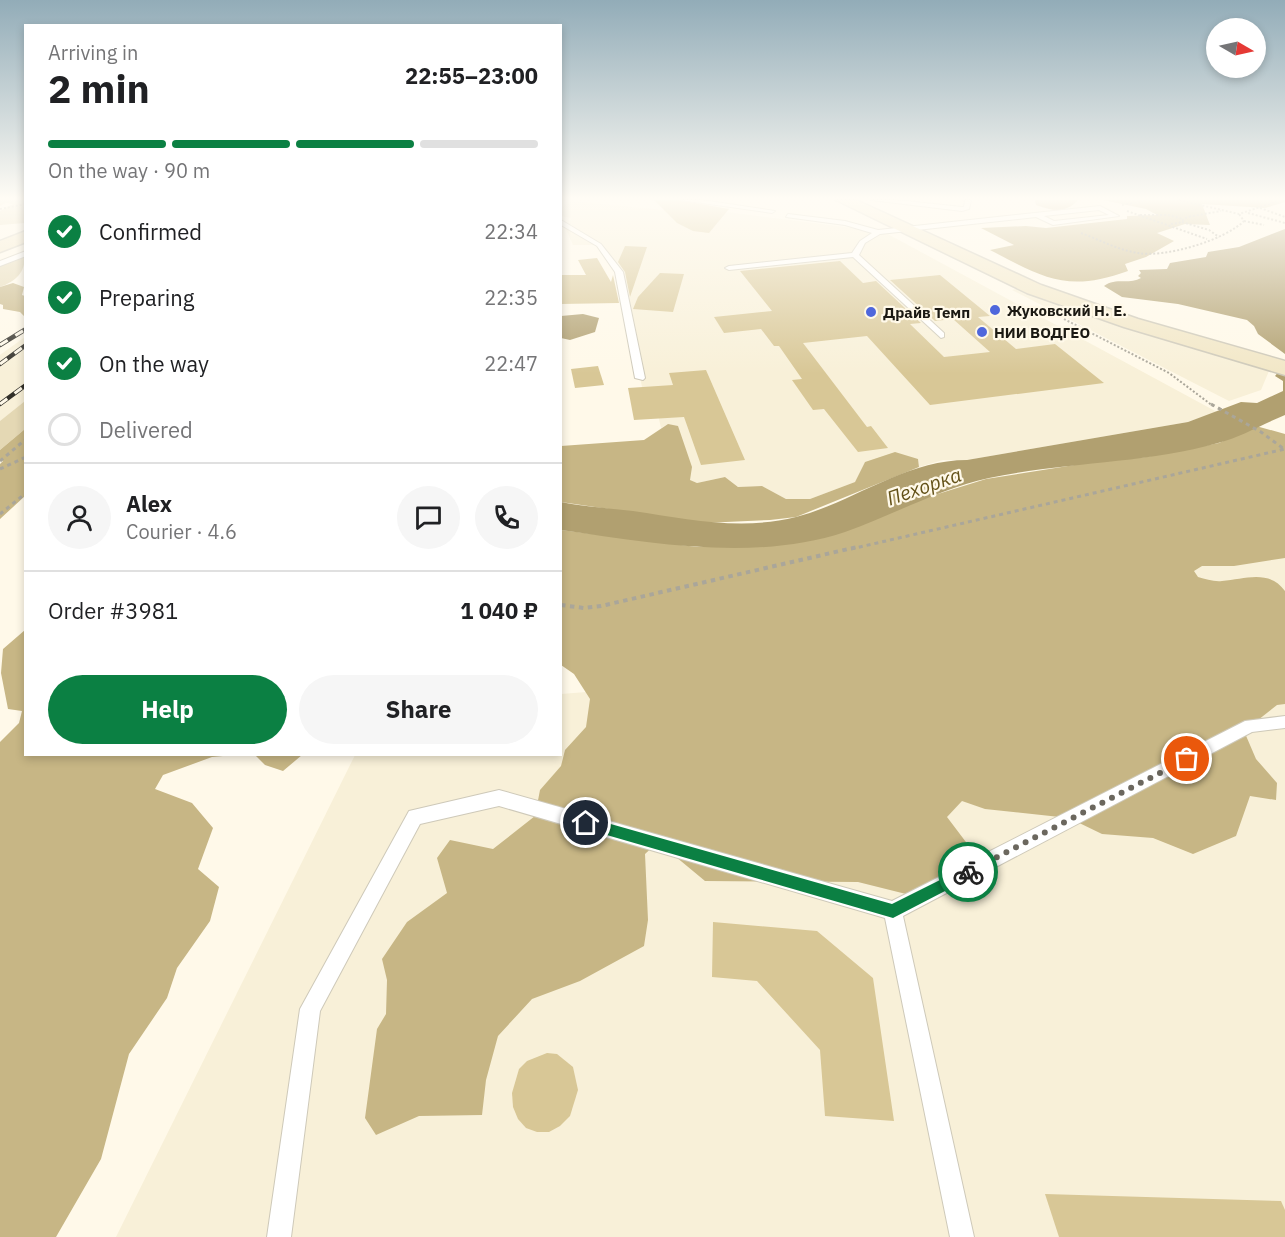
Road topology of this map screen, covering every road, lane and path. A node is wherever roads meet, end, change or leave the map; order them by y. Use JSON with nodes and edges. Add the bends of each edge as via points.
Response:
{"nodes":[{"id":1,"x":15,"y":258,"type":"edge"},
{"id":2,"x":609,"y":258,"type":"edge"},
{"id":3,"x":829,"y":258,"type":"edge"},
{"id":4,"x":858,"y":258,"type":"edge"},
{"id":5,"x":968,"y":258,"type":"edge"},
{"id":6,"x":0,"y":264,"type":"edge"},
{"id":7,"x":729,"y":268,"type":"dead end"},
{"id":8,"x":941,"y":335,"type":"dead end"},
{"id":9,"x":1276,"y":366,"type":"edge"},
{"id":10,"x":640,"y":378,"type":"dead end"},
{"id":11,"x":1215,"y":407,"type":"dead end"},
{"id":12,"x":24,"y":441,"type":"edge"},
{"id":13,"x":1285,"y":450,"type":"edge"},
{"id":14,"x":24,"y":458,"type":"edge"},
{"id":15,"x":0,"y":461,"type":"edge"},
{"id":16,"x":0,"y":469,"type":"edge"},
{"id":17,"x":24,"y":495,"type":"edge"},
{"id":18,"x":0,"y":514,"type":"edge"},
{"id":19,"x":562,"y":605,"type":"edge"},
{"id":20,"x":1285,"y":722,"type":"edge"},
{"id":21,"x":893,"y":911,"type":"junction"},
{"id":22,"x":279,"y":1237,"type":"edge"},
{"id":23,"x":962,"y":1237,"type":"edge"}],
"edges":[{"from":1,"to":6,"type":"lane"},
{"from":2,"to":10,"type":"lane","via":[[620,272]]},
{"from":3,"to":7,"type":"lane"},
{"from":4,"to":8,"type":"lane"},
{"from":5,"to":9,"type":"main road","via":[[1045,292],[1131,323]]},
{"from":11,"to":13,"type":"path"},
{"from":12,"to":15,"type":"path"},
{"from":13,"to":19,"type":"path","via":[[601,606]]},
{"from":14,"to":16,"type":"path"},
{"from":17,"to":18,"type":"path"},
{"from":20,"to":21,"type":"lane","via":[[1250,726]]},
{"from":21,"to":22,"type":"lane","via":[[499,798],[415,817],[310,1009]]},
{"from":21,"to":23,"type":"lane"}]}
